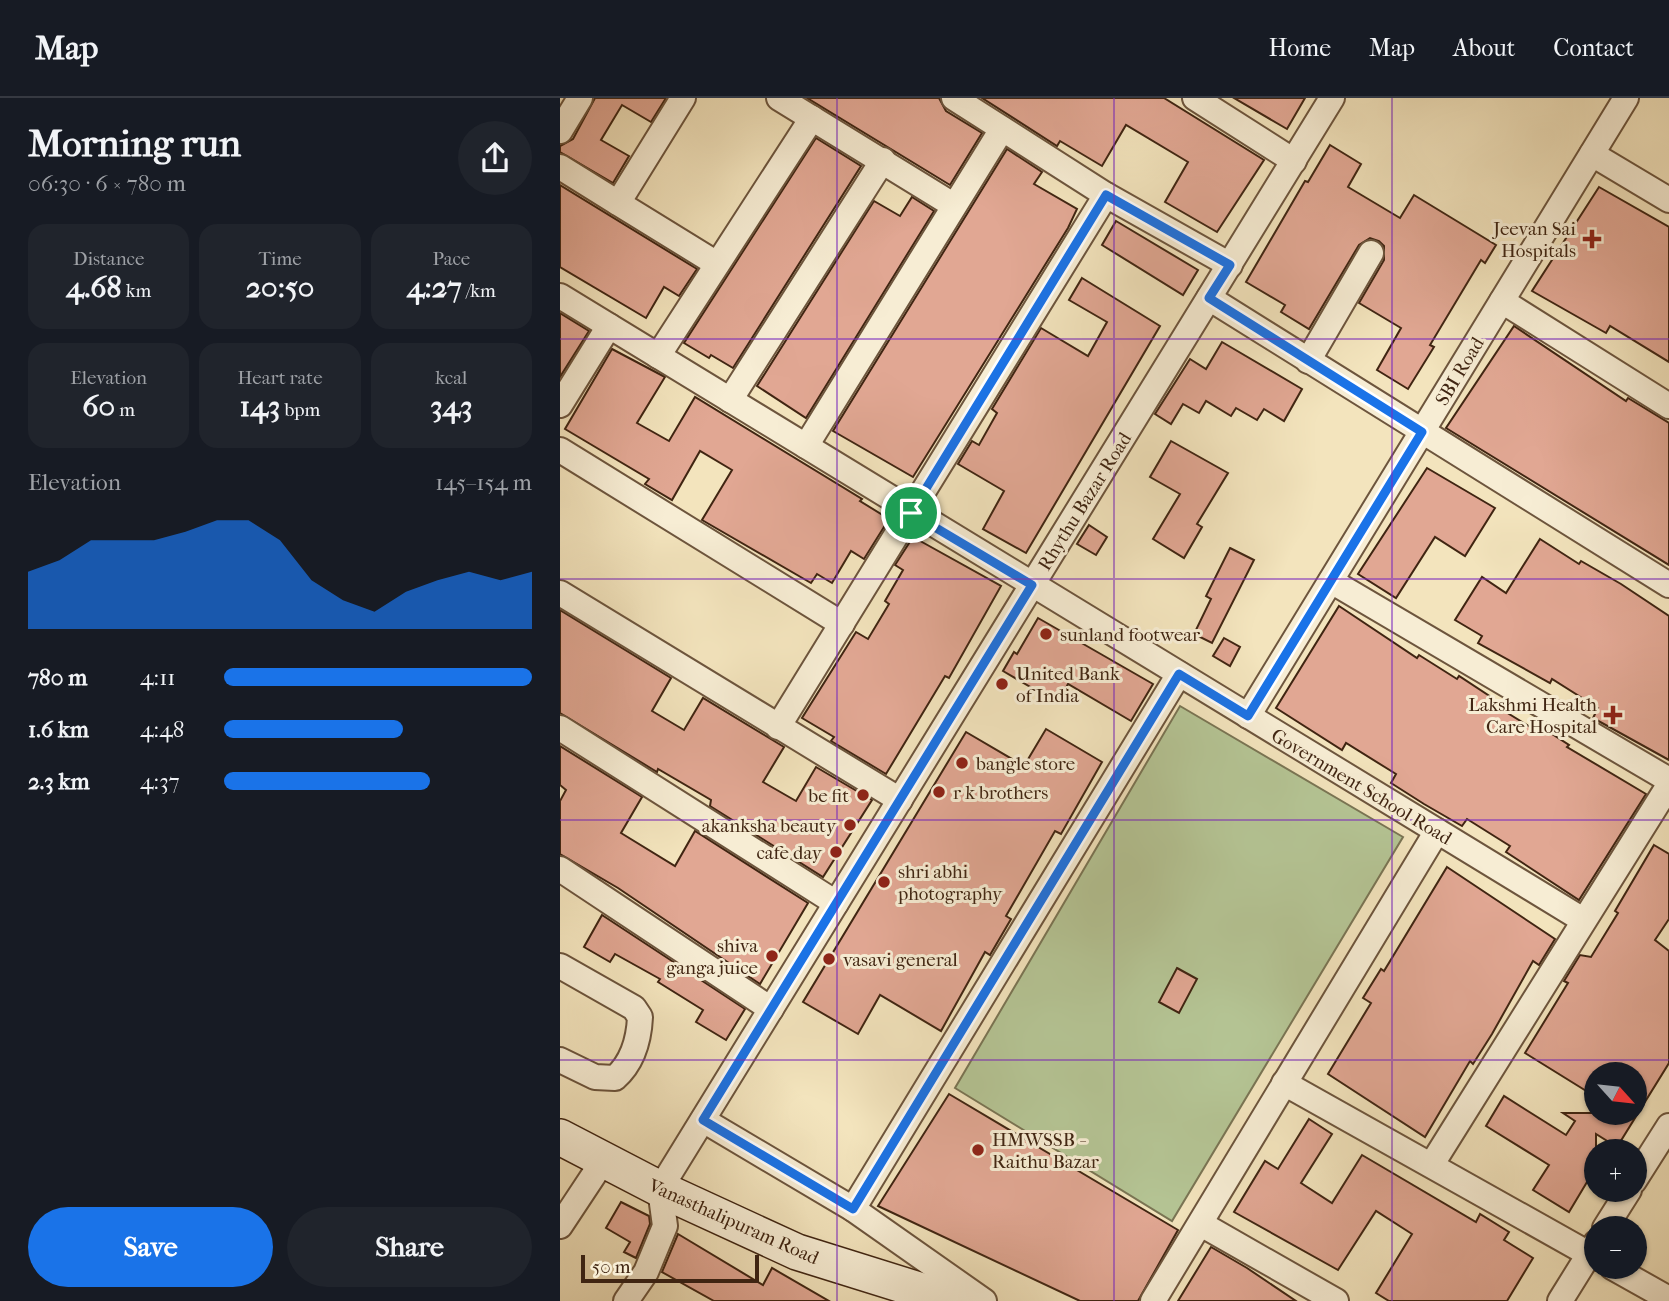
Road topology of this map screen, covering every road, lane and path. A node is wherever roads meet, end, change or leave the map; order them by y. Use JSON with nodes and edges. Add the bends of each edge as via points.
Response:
{"nodes":[{"id":1,"x":580,"y":98,"type":"edge"},
{"id":2,"x":683,"y":98,"type":"edge"},
{"id":3,"x":779,"y":98,"type":"edge"},
{"id":4,"x":954,"y":98,"type":"edge"},
{"id":5,"x":1195,"y":98,"type":"edge"},
{"id":6,"x":1332,"y":98,"type":"edge"},
{"id":7,"x":1626,"y":98,"type":"edge"},
{"id":8,"x":812,"y":118,"type":"junction"},
{"id":9,"x":1002,"y":129,"type":"junction"},
{"id":10,"x":560,"y":131,"type":"edge"},
{"id":11,"x":1592,"y":154,"type":"junction"},
{"id":12,"x":883,"y":160,"type":"junction"},
{"id":13,"x":1294,"y":161,"type":"junction"},
{"id":14,"x":560,"y":167,"type":"edge"},
{"id":15,"x":1106,"y":195,"type":"junction"},
{"id":16,"x":1669,"y":200,"type":"edge"},
{"id":17,"x":618,"y":202,"type":"junction"},
{"id":18,"x":953,"y":205,"type":"junction"},
{"id":19,"x":1371,"y":253,"type":"dead end"},
{"id":20,"x":717,"y":264,"type":"junction"},
{"id":21,"x":1230,"y":265,"type":"junction"},
{"id":22,"x":560,"y":296,"type":"edge"},
{"id":23,"x":1209,"y":298,"type":"junction"},
{"id":24,"x":1502,"y":301,"type":"junction"},
{"id":25,"x":609,"y":326,"type":"junction"},
{"id":26,"x":658,"y":356,"type":"junction"},
{"id":27,"x":1308,"y":360,"type":"junction"},
{"id":28,"x":730,"y":400,"type":"junction"},
{"id":29,"x":560,"y":405,"type":"edge"},
{"id":30,"x":1669,"y":406,"type":"edge"},
{"id":31,"x":1422,"y":432,"type":"junction"},
{"id":32,"x":806,"y":446,"type":"junction"},
{"id":33,"x":560,"y":450,"type":"edge"},
{"id":34,"x":911,"y":513,"type":"junction"},
{"id":35,"x":1331,"y":581,"type":"junction"},
{"id":36,"x":1032,"y":585,"type":"junction"},
{"id":37,"x":1669,"y":585,"type":"edge"},
{"id":38,"x":560,"y":593,"type":"edge"},
{"id":39,"x":842,"y":624,"type":"junction"},
{"id":40,"x":1179,"y":674,"type":"junction"},
{"id":41,"x":1248,"y":716,"type":"junction"},
{"id":42,"x":778,"y":727,"type":"junction"},
{"id":43,"x":560,"y":728,"type":"edge"},
{"id":44,"x":1669,"y":783,"type":"edge"},
{"id":45,"x":900,"y":800,"type":"junction"},
{"id":46,"x":1437,"y":831,"type":"junction"},
{"id":47,"x":560,"y":869,"type":"edge"},
{"id":48,"x":836,"y":903,"type":"junction"},
{"id":49,"x":1583,"y":920,"type":"junction"},
{"id":50,"x":560,"y":966,"type":"edge"},
{"id":51,"x":771,"y":1009,"type":"junction"},
{"id":52,"x":560,"y":1060,"type":"edge"},
{"id":53,"x":1284,"y":1083,"type":"junction"},
{"id":54,"x":703,"y":1120,"type":"junction"},
{"id":55,"x":1669,"y":1126,"type":"edge"},
{"id":56,"x":560,"y":1138,"type":"edge"},
{"id":57,"x":603,"y":1161,"type":"junction"},
{"id":58,"x":1647,"y":1161,"type":"edge"},
{"id":59,"x":1432,"y":1164,"type":"junction"},
{"id":60,"x":660,"y":1189,"type":"junction"},
{"id":61,"x":853,"y":1209,"type":"junction"},
{"id":62,"x":1201,"y":1224,"type":"junction"},
{"id":63,"x":560,"y":1226,"type":"edge"},
{"id":64,"x":1584,"y":1247,"type":"edge"},
{"id":65,"x":1584,"y":1266,"type":"edge"},
{"id":66,"x":1633,"y":1279,"type":"edge"},
{"id":67,"x":1669,"y":1299,"type":"edge"},
{"id":68,"x":626,"y":1301,"type":"edge"},
{"id":69,"x":954,"y":1301,"type":"edge"},
{"id":70,"x":984,"y":1301,"type":"edge"},
{"id":71,"x":1153,"y":1301,"type":"edge"},
{"id":72,"x":1336,"y":1301,"type":"edge"},
{"id":73,"x":1560,"y":1301,"type":"edge"}],
"edges":[{"from":1,"to":10,"type":"street"},
{"from":2,"to":17,"type":"street"},
{"from":3,"to":8,"type":"street"},
{"from":4,"to":9,"type":"street"},
{"from":5,"to":13,"type":"street"},
{"from":6,"to":13,"type":"street","name":"Rhythu Bazar Road"},
{"from":7,"to":11,"type":"street","name":"SBI Road"},
{"from":8,"to":12,"type":"street"},
{"from":8,"to":20,"type":"street"},
{"from":9,"to":15,"type":"street"},
{"from":9,"to":18,"type":"street"},
{"from":11,"to":16,"type":"street"},
{"from":11,"to":24,"type":"street","name":"SBI Road"},
{"from":12,"to":18,"type":"street"},
{"from":12,"to":28,"type":"street"},
{"from":13,"to":21,"type":"street","name":"Rhythu Bazar Road"},
{"from":14,"to":17,"type":"street"},
{"from":15,"to":21,"type":"street"},
{"from":15,"to":34,"type":"street"},
{"from":17,"to":20,"type":"street"},
{"from":18,"to":32,"type":"street"},
{"from":19,"to":27,"type":"street"},
{"from":20,"to":26,"type":"street"},
{"from":21,"to":23,"type":"street","name":"Rhythu Bazar Road"},
{"from":22,"to":25,"type":"street","name":"Government School Road"},
{"from":23,"to":27,"type":"street"},
{"from":23,"to":36,"type":"street","name":"Rhythu Bazar Road"},
{"from":24,"to":30,"type":"street"},
{"from":24,"to":31,"type":"street","name":"SBI Road"},
{"from":25,"to":26,"type":"street","name":"Government School Road"},
{"from":25,"to":29,"type":"street"},
{"from":26,"to":28,"type":"street","name":"Government School Road"},
{"from":27,"to":31,"type":"street"},
{"from":28,"to":32,"type":"street","name":"Government School Road"},
{"from":31,"to":35,"type":"street","name":"SBI Road"},
{"from":31,"to":37,"type":"street"},
{"from":32,"to":34,"type":"street","name":"Government School Road"},
{"from":33,"to":39,"type":"street"},
{"from":34,"to":36,"type":"street","name":"Government School Road"},
{"from":34,"to":39,"type":"street"},
{"from":35,"to":41,"type":"street","name":"SBI Road"},
{"from":35,"to":44,"type":"street"},
{"from":36,"to":40,"type":"street","name":"Government School Road"},
{"from":36,"to":45,"type":"street","name":"Rhythu Bazar Road"},
{"from":38,"to":42,"type":"street"},
{"from":39,"to":42,"type":"street"},
{"from":40,"to":41,"type":"street","name":"Government School Road"},
{"from":40,"to":61,"type":"street"},
{"from":41,"to":46,"type":"street","name":"Government School Road"},
{"from":42,"to":45,"type":"street"},
{"from":43,"to":48,"type":"street"},
{"from":44,"to":49,"type":"street"},
{"from":45,"to":48,"type":"street","name":"Rhythu Bazar Road"},
{"from":46,"to":49,"type":"street","name":"Government School Road"},
{"from":46,"to":53,"type":"street"},
{"from":47,"to":51,"type":"street"},
{"from":48,"to":51,"type":"street","name":"Rhythu Bazar Road"},
{"from":49,"to":59,"type":"street"},
{"from":50,"to":52,"type":"street","via":[[634,1008],[640,1017],[632,1055],[615,1078],[596,1077]]},
{"from":51,"to":54,"type":"street","name":"Rhythu Bazar Road"},
{"from":53,"to":59,"type":"street"},
{"from":53,"to":62,"type":"street"},
{"from":54,"to":60,"type":"street","name":"Rhythu Bazar Road"},
{"from":54,"to":61,"type":"street"},
{"from":55,"to":58,"type":"street"},
{"from":56,"to":57,"type":"street","name":"Vanasthalipuram Road"},
{"from":57,"to":60,"type":"street","name":"Vanasthalipuram Road"},
{"from":57,"to":63,"type":"street"},
{"from":59,"to":64,"type":"street"},
{"from":60,"to":68,"type":"street","via":[[665,1226],[646,1272]]},
{"from":60,"to":69,"type":"street","name":"Vanasthalipuram Road","via":[[797,1252]]},
{"from":61,"to":70,"type":"street"},
{"from":62,"to":71,"type":"street"},
{"from":62,"to":72,"type":"street"},
{"from":65,"to":73,"type":"street"},
{"from":66,"to":67,"type":"street"}]}
